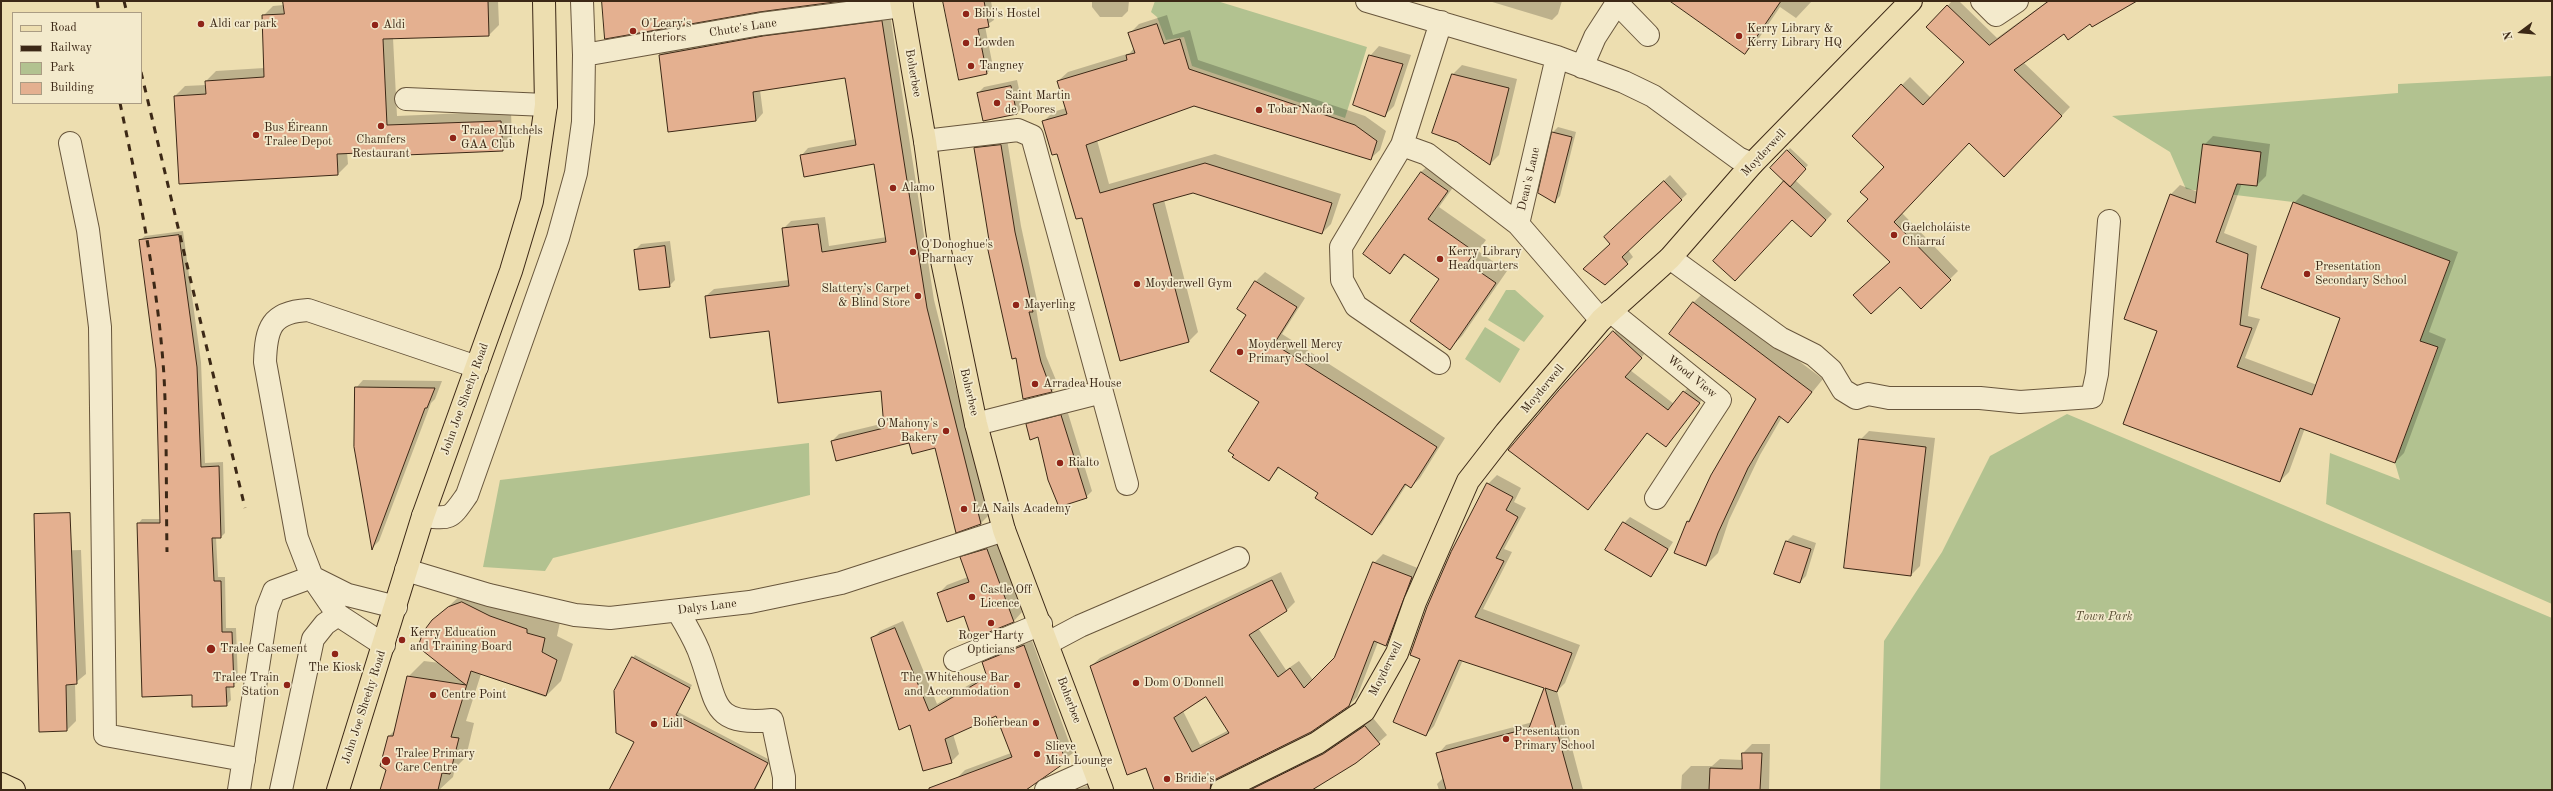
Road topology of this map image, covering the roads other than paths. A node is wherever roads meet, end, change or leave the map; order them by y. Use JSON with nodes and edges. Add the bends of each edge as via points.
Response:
{"nodes":[{"id":1,"x":544,"y":1,"type":"edge"},
{"id":2,"x":582,"y":1,"type":"edge"},
{"id":3,"x":1367,"y":1,"type":"edge"},
{"id":4,"x":1911,"y":1,"type":"edge"},
{"id":5,"x":1982,"y":1,"type":"edge"},
{"id":6,"x":2017,"y":1,"type":"edge"},
{"id":7,"x":901,"y":3,"type":"edge"},
{"id":8,"x":1441,"y":22,"type":"junction"},
{"id":9,"x":1648,"y":35,"type":"dead end"},
{"id":10,"x":584,"y":55,"type":"junction"},
{"id":11,"x":1557,"y":57,"type":"junction"},
{"id":12,"x":1582,"y":67,"type":"junction"},
{"id":13,"x":406,"y":99,"type":"dead end"},
{"id":14,"x":546,"y":105,"type":"junction"},
{"id":15,"x":925,"y":141,"type":"junction"},
{"id":16,"x":70,"y":143,"type":"dead end"},
{"id":17,"x":1402,"y":145,"type":"junction"},
{"id":18,"x":1752,"y":164,"type":"junction"},
{"id":19,"x":2109,"y":221,"type":"dead end"},
{"id":20,"x":1518,"y":224,"type":"junction"},
{"id":21,"x":1670,"y":258,"type":"junction"},
{"id":22,"x":1606,"y":315,"type":"junction"},
{"id":23,"x":1440,"y":363,"type":"dead end"},
{"id":24,"x":477,"y":367,"type":"junction"},
{"id":25,"x":1102,"y":392,"type":"junction"},
{"id":26,"x":976,"y":424,"type":"junction"},
{"id":27,"x":1127,"y":484,"type":"dead end"},
{"id":28,"x":1656,"y":498,"type":"dead end"},
{"id":29,"x":423,"y":516,"type":"junction"},
{"id":30,"x":1004,"y":530,"type":"junction"},
{"id":31,"x":1238,"y":558,"type":"dead end"},
{"id":32,"x":406,"y":570,"type":"junction"},
{"id":33,"x":312,"y":577,"type":"junction"},
{"id":34,"x":396,"y":607,"type":"junction"},
{"id":35,"x":678,"y":611,"type":"junction"},
{"id":36,"x":338,"y":615,"type":"junction"},
{"id":37,"x":1044,"y":634,"type":"junction"},
{"id":38,"x":384,"y":645,"type":"junction"},
{"id":39,"x":955,"y":660,"type":"dead end"},
{"id":40,"x":244,"y":760,"type":"junction"},
{"id":41,"x":1095,"y":768,"type":"junction"},
{"id":42,"x":1,"y":784,"type":"edge"},
{"id":43,"x":14,"y":790,"type":"edge"},
{"id":44,"x":239,"y":790,"type":"edge"},
{"id":45,"x":281,"y":790,"type":"edge"},
{"id":46,"x":338,"y":790,"type":"edge"},
{"id":47,"x":784,"y":790,"type":"edge"},
{"id":48,"x":1046,"y":790,"type":"edge"},
{"id":49,"x":1102,"y":790,"type":"edge"},
{"id":50,"x":1222,"y":790,"type":"edge"}],
"edges":[{"from":1,"to":14,"type":"main road","name":"John Joe Sheehy Road"},
{"from":2,"to":10,"type":"street"},
{"from":3,"to":8,"type":"street"},
{"from":4,"to":18,"type":"main road","name":"Moyderwell"},
{"from":5,"to":6,"type":"street","via":[[1996,15]]},
{"from":7,"to":10,"type":"street","name":"Chute's Lane"},
{"from":7,"to":15,"type":"main road","name":"Boherbee"},
{"from":8,"to":11,"type":"street"},
{"from":8,"to":17,"type":"street"},
{"from":9,"to":12,"type":"street","via":[[1617,4],[1596,37]]},
{"from":10,"to":29,"type":"street","via":[[583,122],[576,173],[558,238],[467,495],[454,513],[446,518]]},
{"from":11,"to":12,"type":"street"},
{"from":11,"to":20,"type":"street","name":"Dean's Lane"},
{"from":12,"to":18,"type":"street","via":[[1653,96],[1738,158]]},
{"from":13,"to":14,"type":"street"},
{"from":14,"to":24,"type":"main road","name":"John Joe Sheehy Road","via":[[532,201],[511,271]]},
{"from":15,"to":25,"type":"street","via":[[1018,130],[1032,136]]},
{"from":15,"to":26,"type":"main road","name":"Boherbee","via":[[942,258]]},
{"from":16,"to":40,"type":"street","via":[[88,230],[100,327],[105,735]]},
{"from":17,"to":20,"type":"street","via":[[1427,154]]},
{"from":17,"to":23,"type":"street","via":[[1341,247],[1342,280],[1356,306]]},
{"from":18,"to":21,"type":"main road","name":"Moyderwell"},
{"from":19,"to":21,"type":"street","via":[[2098,374],[2092,397],[2020,402],[1980,398],[1889,398],[1868,394],[1856,398],[1843,390],[1831,370],[1814,355],[1780,338]]},
{"from":20,"to":22,"type":"street","name":"Dean's Lane"},
{"from":21,"to":22,"type":"main road","name":"Moyderwell"},
{"from":22,"to":28,"type":"street","name":"Wood View","via":[[1720,400]]},
{"from":22,"to":50,"type":"main road","name":"Moyderwell","via":[[1506,432],[1468,481],[1415,602],[1397,654],[1364,711],[1316,744]]},
{"from":24,"to":29,"type":"main road","name":"John Joe Sheehy Road"},
{"from":24,"to":33,"type":"street","via":[[308,310],[292,311],[274,320],[266,337],[265,362],[297,538]]},
{"from":25,"to":26,"type":"street"},
{"from":25,"to":27,"type":"street"},
{"from":26,"to":30,"type":"main road","name":"Boherbee"},
{"from":29,"to":32,"type":"main road","name":"John Joe Sheehy Road"},
{"from":30,"to":35,"type":"street","name":"Dalys Lane","via":[[841,583],[750,602]]},
{"from":30,"to":37,"type":"main road","name":"Boherbee"},
{"from":31,"to":37,"type":"street","via":[[1080,626]]},
{"from":32,"to":34,"type":"main road","name":"John Joe Sheehy Road"},
{"from":32,"to":35,"type":"street","name":"Dalys Lane","via":[[489,595],[575,615],[610,618]]},
{"from":33,"to":34,"type":"street","via":[[348,595]]},
{"from":33,"to":36,"type":"street"},
{"from":33,"to":40,"type":"street","via":[[274,591],[267,608]]},
{"from":34,"to":38,"type":"main road","name":"John Joe Sheehy Road"},
{"from":35,"to":47,"type":"street","via":[[701,656],[713,699],[722,712],[745,723],[772,720],[784,777]]},
{"from":36,"to":38,"type":"street"},
{"from":36,"to":45,"type":"street","via":[[313,639]]},
{"from":37,"to":39,"type":"street"},
{"from":37,"to":41,"type":"main road","name":"Boherbee"},
{"from":38,"to":46,"type":"main road","name":"John Joe Sheehy Road"},
{"from":40,"to":44,"type":"street"},
{"from":41,"to":48,"type":"street"},
{"from":41,"to":49,"type":"main road","name":"Boherbee"},
{"from":42,"to":43,"type":"main road"}]}
